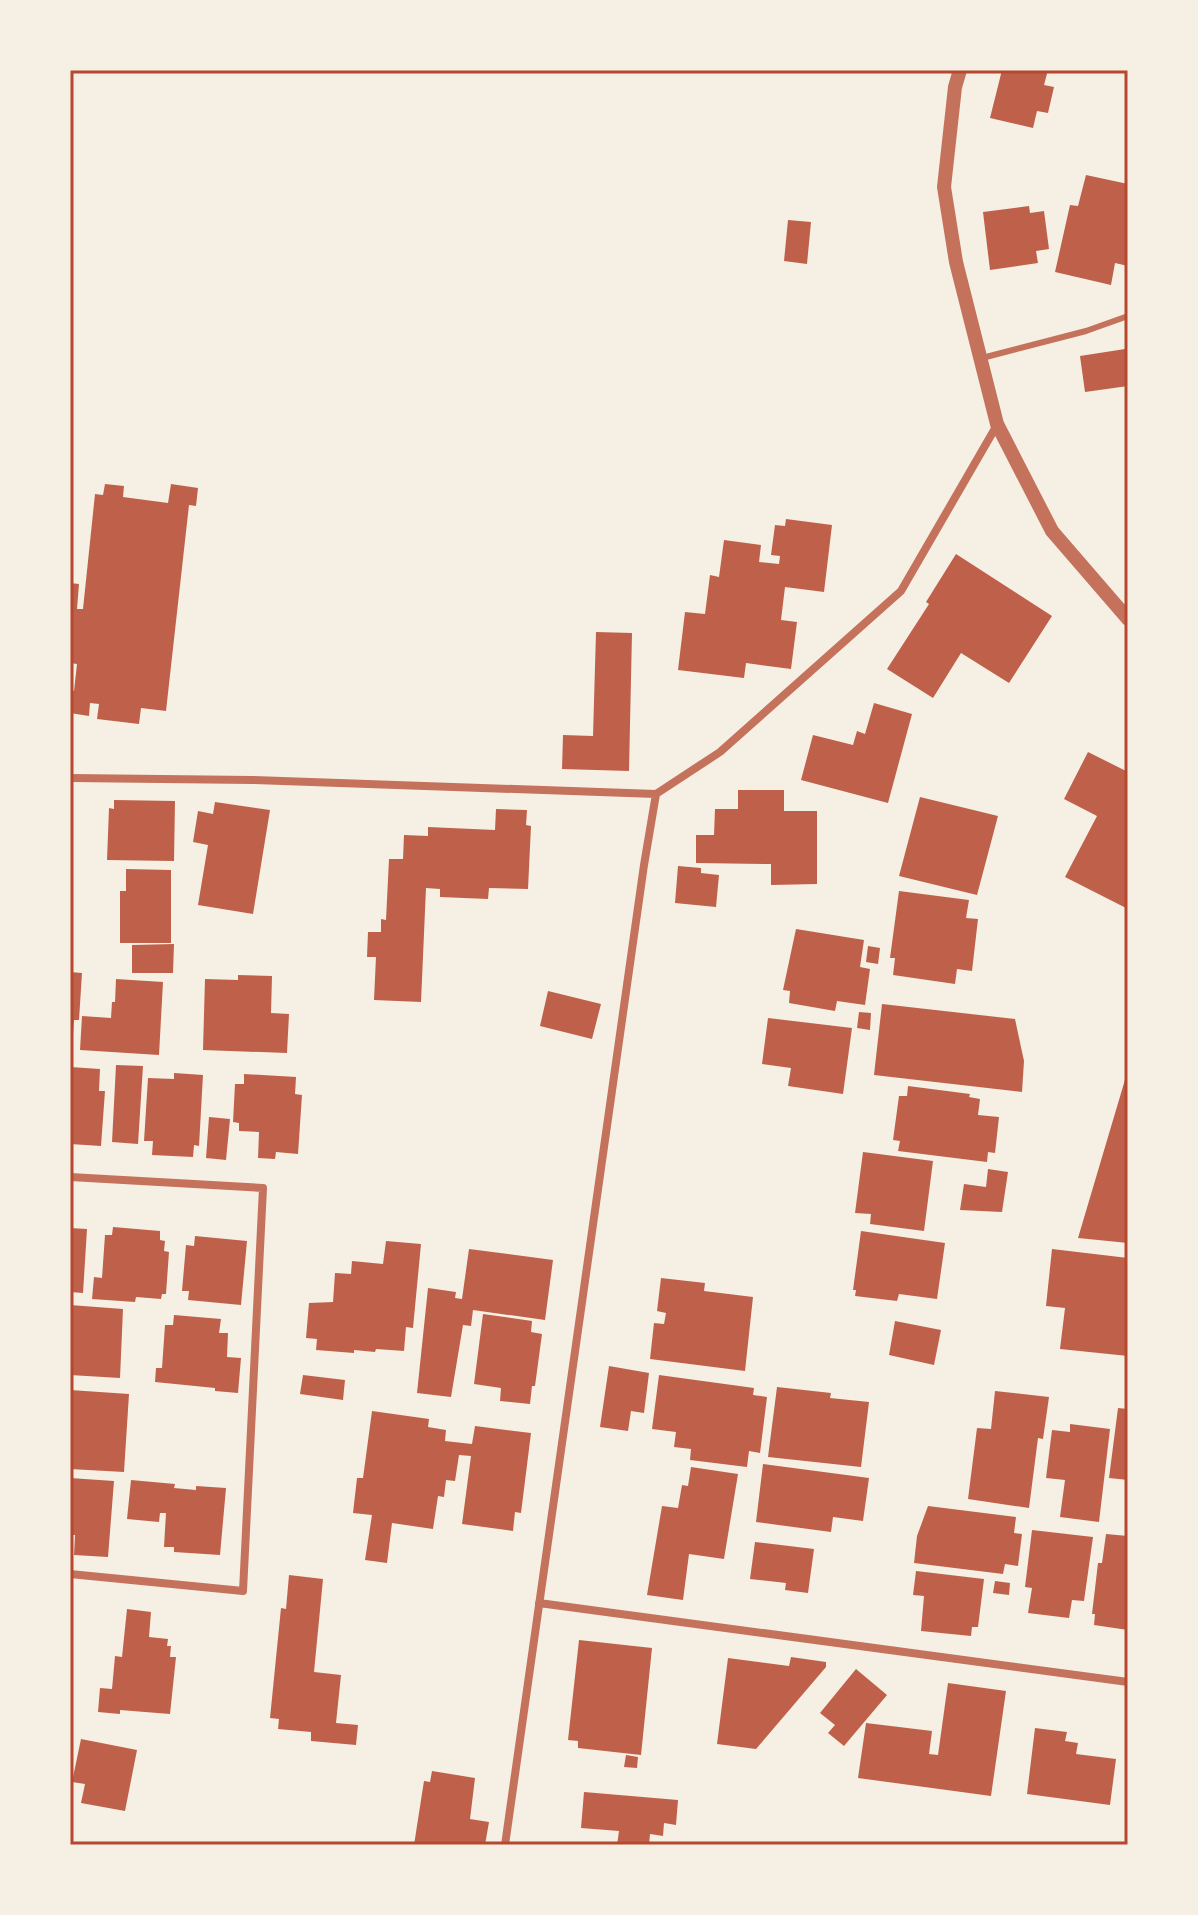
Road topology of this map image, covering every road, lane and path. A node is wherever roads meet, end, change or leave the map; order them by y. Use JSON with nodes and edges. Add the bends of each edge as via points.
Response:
{"nodes":[{"id":1,"x":960,"y":70,"type":"edge"},
{"id":2,"x":1128,"y":316,"type":"edge"},
{"id":3,"x":981,"y":359,"type":"junction"},
{"id":4,"x":997,"y":424,"type":"junction"},
{"id":5,"x":1128,"y":619,"type":"edge"},
{"id":6,"x":70,"y":778,"type":"edge"},
{"id":7,"x":656,"y":794,"type":"junction"},
{"id":8,"x":70,"y":1177,"type":"edge"},
{"id":9,"x":70,"y":1574,"type":"edge"},
{"id":10,"x":539,"y":1603,"type":"junction"},
{"id":11,"x":1128,"y":1682,"type":"edge"},
{"id":12,"x":505,"y":1845,"type":"edge"}],
"edges":[{"from":1,"to":3,"type":"street","via":[[944,187],[956,262]]},
{"from":2,"to":3,"type":"lane"},
{"from":3,"to":4,"type":"street"},
{"from":4,"to":5,"type":"street","via":[[1052,531]]},
{"from":4,"to":7,"type":"street","via":[[901,591],[720,752]]},
{"from":6,"to":7,"type":"street"},
{"from":7,"to":10,"type":"street"},
{"from":8,"to":9,"type":"street","via":[[263,1188],[243,1591]]},
{"from":10,"to":11,"type":"street"},
{"from":10,"to":12,"type":"street"}]}
